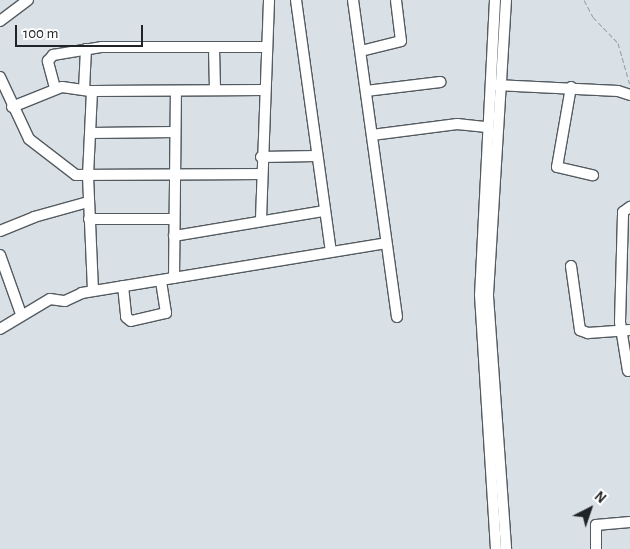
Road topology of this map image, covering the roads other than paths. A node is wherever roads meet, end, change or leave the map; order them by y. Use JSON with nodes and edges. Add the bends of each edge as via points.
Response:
{"nodes":[{"id":1,"x":28,"y":0,"type":"edge"},
{"id":2,"x":269,"y":0,"type":"edge"},
{"id":3,"x":296,"y":0,"type":"edge"},
{"id":4,"x":353,"y":0,"type":"edge"},
{"id":5,"x":396,"y":0,"type":"edge"},
{"id":6,"x":495,"y":0,"type":"edge"},
{"id":7,"x":506,"y":0,"type":"edge"},
{"id":8,"x":0,"y":22,"type":"edge"},
{"id":9,"x":214,"y":48,"type":"junction"},
{"id":10,"x":265,"y":48,"type":"junction"},
{"id":11,"x":86,"y":49,"type":"junction"},
{"id":12,"x":360,"y":52,"type":"junction"},
{"id":13,"x":0,"y":77,"type":"edge"},
{"id":14,"x":440,"y":82,"type":"dead end"},
{"id":15,"x":490,"y":85,"type":"junction"},
{"id":16,"x":502,"y":85,"type":"junction"},
{"id":17,"x":570,"y":87,"type":"junction"},
{"id":18,"x":54,"y":88,"type":"junction"},
{"id":19,"x":88,"y":90,"type":"junction"},
{"id":20,"x":215,"y":90,"type":"junction"},
{"id":21,"x":264,"y":90,"type":"junction"},
{"id":22,"x":176,"y":91,"type":"junction"},
{"id":23,"x":366,"y":91,"type":"junction"},
{"id":24,"x":630,"y":95,"type":"edge"},
{"id":25,"x":12,"y":107,"type":"junction"},
{"id":26,"x":487,"y":126,"type":"junction"},
{"id":27,"x":175,"y":132,"type":"junction"},
{"id":28,"x":91,"y":133,"type":"junction"},
{"id":29,"x":372,"y":135,"type":"junction"},
{"id":30,"x":316,"y":156,"type":"junction"},
{"id":31,"x":261,"y":157,"type":"junction"},
{"id":32,"x":176,"y":174,"type":"junction"},
{"id":33,"x":260,"y":174,"type":"junction"},
{"id":34,"x":592,"y":175,"type":"dead end"},
{"id":35,"x":88,"y":176,"type":"junction"},
{"id":36,"x":88,"y":202,"type":"junction"},
{"id":37,"x":630,"y":207,"type":"edge"},
{"id":38,"x":324,"y":211,"type":"junction"},
{"id":39,"x":89,"y":219,"type":"junction"},
{"id":40,"x":174,"y":219,"type":"junction"},
{"id":41,"x":261,"y":219,"type":"junction"},
{"id":42,"x":0,"y":231,"type":"edge"},
{"id":43,"x":174,"y":236,"type":"junction"},
{"id":44,"x":386,"y":243,"type":"junction"},
{"id":45,"x":331,"y":251,"type":"junction"},
{"id":46,"x":0,"y":255,"type":"edge"},
{"id":47,"x":571,"y":266,"type":"dead end"},
{"id":48,"x":174,"y":278,"type":"junction"},
{"id":49,"x":161,"y":280,"type":"junction"},
{"id":50,"x":122,"y":286,"type":"junction"},
{"id":51,"x":93,"y":291,"type":"junction"},
{"id":52,"x":22,"y":314,"type":"junction"},
{"id":53,"x":397,"y":317,"type":"dead end"},
{"id":54,"x":0,"y":329,"type":"edge"},
{"id":55,"x":625,"y":331,"type":"edge"},
{"id":56,"x":628,"y":371,"type":"dead end"},
{"id":57,"x":630,"y":522,"type":"edge"},
{"id":58,"x":496,"y":549,"type":"edge"},
{"id":59,"x":506,"y":549,"type":"edge"},
{"id":60,"x":596,"y":549,"type":"edge"}],
"edges":[{"from":1,"to":8,"type":"street"},
{"from":2,"to":10,"type":"street"},
{"from":3,"to":30,"type":"street"},
{"from":4,"to":12,"type":"street"},
{"from":5,"to":12,"type":"street","via":[[401,41]]},
{"from":6,"to":15,"type":"street"},
{"from":7,"to":16,"type":"street"},
{"from":9,"to":10,"type":"street"},
{"from":9,"to":11,"type":"street"},
{"from":9,"to":20,"type":"street"},
{"from":10,"to":21,"type":"street"},
{"from":11,"to":18,"type":"street","via":[[50,58]]},
{"from":11,"to":19,"type":"street"},
{"from":12,"to":23,"type":"street"},
{"from":13,"to":25,"type":"street"},
{"from":14,"to":23,"type":"street"},
{"from":15,"to":16,"type":"street"},
{"from":15,"to":26,"type":"street"},
{"from":16,"to":17,"type":"street"},
{"from":16,"to":59,"type":"street","via":[[488,296]]},
{"from":17,"to":24,"type":"street","via":[[618,90]]},
{"from":17,"to":34,"type":"street","via":[[557,167]]},
{"from":18,"to":19,"type":"street"},
{"from":18,"to":25,"type":"street"},
{"from":19,"to":22,"type":"street"},
{"from":19,"to":28,"type":"street"},
{"from":20,"to":21,"type":"street"},
{"from":20,"to":22,"type":"street"},
{"from":21,"to":31,"type":"street"},
{"from":22,"to":27,"type":"street"},
{"from":23,"to":29,"type":"street"},
{"from":25,"to":35,"type":"street","via":[[34,145],[72,173]]},
{"from":26,"to":29,"type":"street","via":[[448,125]]},
{"from":26,"to":58,"type":"street","via":[[480,295]]},
{"from":27,"to":28,"type":"street"},
{"from":27,"to":32,"type":"street"},
{"from":28,"to":35,"type":"street"},
{"from":29,"to":44,"type":"street"},
{"from":30,"to":31,"type":"street"},
{"from":30,"to":38,"type":"street"},
{"from":31,"to":33,"type":"street"},
{"from":32,"to":33,"type":"street"},
{"from":32,"to":35,"type":"street"},
{"from":32,"to":40,"type":"street"},
{"from":33,"to":41,"type":"street"},
{"from":35,"to":36,"type":"street"},
{"from":36,"to":39,"type":"street"},
{"from":36,"to":42,"type":"street","via":[[34,217]]},
{"from":37,"to":55,"type":"street","via":[[623,212]]},
{"from":38,"to":41,"type":"street"},
{"from":38,"to":45,"type":"street"},
{"from":39,"to":40,"type":"street"},
{"from":39,"to":51,"type":"street"},
{"from":40,"to":43,"type":"street"},
{"from":41,"to":43,"type":"street"},
{"from":43,"to":48,"type":"street"},
{"from":44,"to":45,"type":"street"},
{"from":44,"to":53,"type":"street"},
{"from":45,"to":48,"type":"street"},
{"from":46,"to":52,"type":"street"},
{"from":47,"to":55,"type":"street","via":[[580,330]]},
{"from":48,"to":49,"type":"street"},
{"from":49,"to":50,"type":"street"},
{"from":49,"to":50,"type":"street","via":[[166,313],[132,321],[126,318]]},
{"from":50,"to":51,"type":"street"},
{"from":51,"to":52,"type":"street","via":[[64,301],[46,300]]},
{"from":52,"to":54,"type":"street"},
{"from":55,"to":56,"type":"street"},
{"from":57,"to":60,"type":"street","via":[[596,525]]}]}
